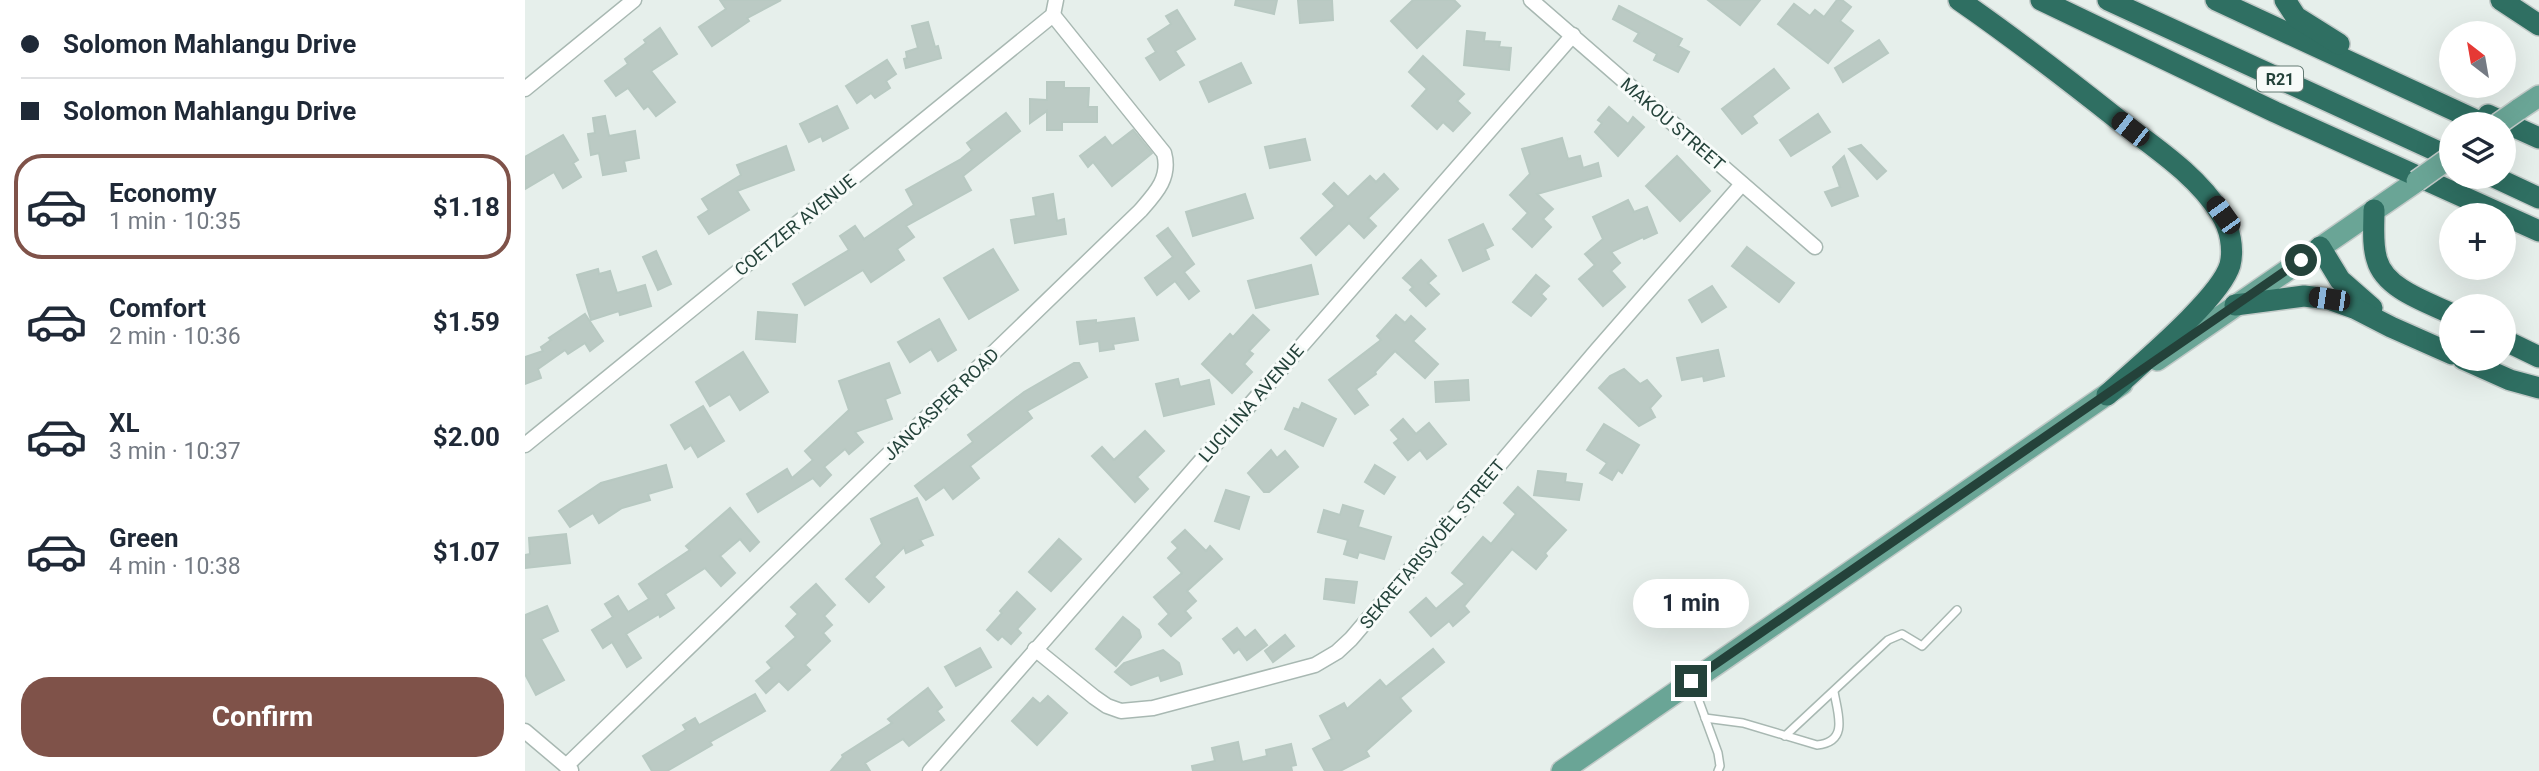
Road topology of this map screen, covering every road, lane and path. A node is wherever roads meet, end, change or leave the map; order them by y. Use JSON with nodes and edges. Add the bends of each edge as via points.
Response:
{"nodes":[{"id":1,"x":634,"y":0,"type":"edge"},
{"id":2,"x":1056,"y":0,"type":"edge"},
{"id":3,"x":1531,"y":0,"type":"edge"},
{"id":4,"x":1959,"y":0,"type":"edge"},
{"id":5,"x":2041,"y":0,"type":"edge"},
{"id":6,"x":2108,"y":0,"type":"edge"},
{"id":7,"x":2216,"y":0,"type":"edge"},
{"id":8,"x":2285,"y":0,"type":"edge"},
{"id":9,"x":2501,"y":0,"type":"edge"},
{"id":10,"x":1053,"y":15,"type":"junction"},
{"id":11,"x":2539,"y":25,"type":"edge"},
{"id":12,"x":1573,"y":35,"type":"junction"},
{"id":13,"x":525,"y":89,"type":"edge"},
{"id":14,"x":2539,"y":96,"type":"edge"},
{"id":15,"x":2458,"y":112,"type":"edge"},
{"id":16,"x":2516,"y":112,"type":"edge"},
{"id":17,"x":2516,"y":138,"type":"edge"},
{"id":18,"x":2539,"y":138,"type":"edge"},
{"id":19,"x":2539,"y":149,"type":"edge"},
{"id":20,"x":2439,"y":151,"type":"edge"},
{"id":21,"x":2439,"y":166,"type":"edge"},
{"id":22,"x":1742,"y":184,"type":"junction"},
{"id":23,"x":2516,"y":187,"type":"edge"},
{"id":24,"x":2539,"y":198,"type":"edge"},
{"id":25,"x":2374,"y":210,"type":"junction"},
{"id":26,"x":2539,"y":231,"type":"edge"},
{"id":27,"x":1815,"y":247,"type":"dead end"},
{"id":28,"x":2320,"y":247,"type":"junction"},
{"id":29,"x":2235,"y":304,"type":"junction"},
{"id":30,"x":2439,"y":307,"type":"edge"},
{"id":31,"x":2427,"y":342,"type":"junction"},
{"id":32,"x":2516,"y":346,"type":"edge"},
{"id":33,"x":2439,"y":348,"type":"edge"},
{"id":34,"x":2539,"y":357,"type":"edge"},
{"id":35,"x":2490,"y":371,"type":"edge"},
{"id":36,"x":2539,"y":388,"type":"edge"},
{"id":37,"x":2107,"y":395,"type":"junction"},
{"id":38,"x":525,"y":445,"type":"edge"},
{"id":39,"x":1957,"y":610,"type":"dead end"},
{"id":40,"x":1035,"y":649,"type":"junction"},
{"id":41,"x":1691,"y":681,"type":"junction"},
{"id":42,"x":1834,"y":692,"type":"junction"},
{"id":43,"x":1705,"y":718,"type":"junction"},
{"id":44,"x":525,"y":731,"type":"edge"},
{"id":45,"x":1785,"y":736,"type":"junction"},
{"id":46,"x":569,"y":769,"type":"edge"},
{"id":47,"x":1722,"y":769,"type":"edge"},
{"id":48,"x":1566,"y":770,"type":"edge"},
{"id":49,"x":930,"y":771,"type":"edge"}],
"edges":[{"from":1,"to":13,"type":"street"},
{"from":2,"to":10,"type":"street"},
{"from":3,"to":12,"type":"street","name":"MAKOU STREET"},
{"from":4,"to":37,"type":"highway","via":[[2167,157],[2206,193],[2228,228],[2231,254],[2221,283]]},
{"from":5,"to":26,"type":"highway"},
{"from":6,"to":20,"type":"highway","number":"R21"},
{"from":7,"to":15,"type":"highway","number":"R21"},
{"from":8,"to":18,"type":"highway","via":[[2297,17],[2332,40]]},
{"from":9,"to":11,"type":"highway"},
{"from":10,"to":38,"type":"street","name":"COETZER AVENUE"},
{"from":10,"to":46,"type":"street","name":"JANCASPER ROAD","via":[[1164,153],[1166,170],[1156,193]]},
{"from":12,"to":22,"type":"street","name":"MAKOU STREET"},
{"from":12,"to":40,"type":"street","name":"LUCILINA AVENUE"},
{"from":14,"to":16,"type":"main road","bridge":true},
{"from":17,"to":19,"type":"highway"},
{"from":21,"to":25,"type":"main road","bridge":true},
{"from":22,"to":27,"type":"street","name":"MAKOU STREET"},
{"from":22,"to":40,"type":"street","name":"SEKRETARISVOËL STREET","via":[[1351,639],[1327,659],[1153,708],[1121,710],[1094,697]]},
{"from":23,"to":24,"type":"highway"},
{"from":25,"to":28,"type":"main road"},
{"from":25,"to":30,"type":"highway","via":[[2374,249],[2385,275]]},
{"from":28,"to":29,"type":"main road"},
{"from":28,"to":31,"type":"highway","via":[[2348,289]]},
{"from":29,"to":31,"type":"highway","via":[[2304,296],[2329,299]]},
{"from":29,"to":37,"type":"main road"},
{"from":31,"to":33,"type":"highway"},
{"from":32,"to":34,"type":"highway"},
{"from":35,"to":36,"type":"highway"},
{"from":37,"to":41,"type":"main road"},
{"from":39,"to":42,"type":"lane","via":[[1922,646],[1902,634],[1888,640]]},
{"from":40,"to":49,"type":"street","name":"LUCILINA AVENUE"},
{"from":41,"to":43,"type":"lane"},
{"from":41,"to":48,"type":"main road"},
{"from":42,"to":45,"type":"lane"},
{"from":42,"to":45,"type":"lane","via":[[1840,722],[1834,739],[1817,745]]},
{"from":43,"to":45,"type":"lane"},
{"from":43,"to":47,"type":"lane"},
{"from":44,"to":46,"type":"street"}]}
